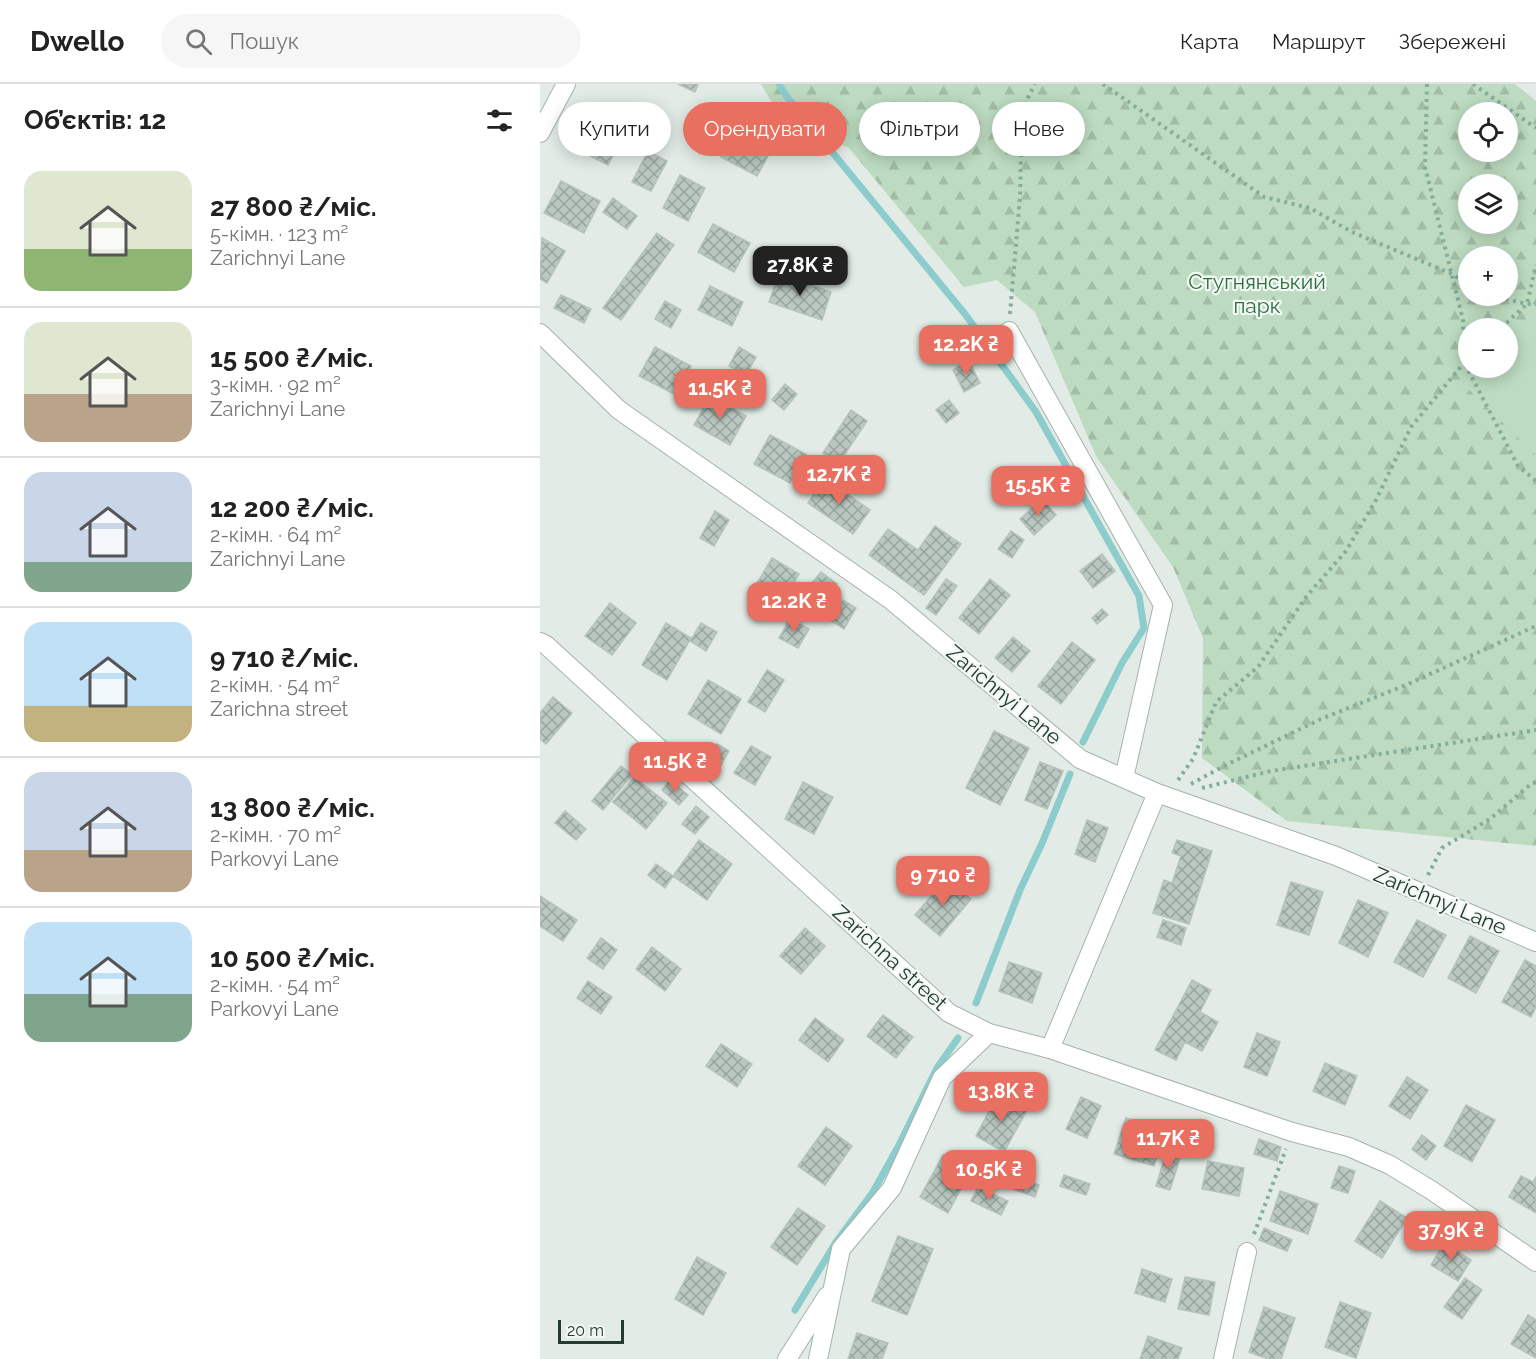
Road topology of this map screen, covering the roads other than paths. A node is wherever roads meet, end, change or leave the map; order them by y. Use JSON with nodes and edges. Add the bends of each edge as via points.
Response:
{"nodes":[{"id":1,"x":566,"y":84,"type":"edge"},
{"id":2,"x":540,"y":133,"type":"edge"},
{"id":3,"x":1009,"y":331,"type":"road end"},
{"id":4,"x":540,"y":333,"type":"edge"},
{"id":5,"x":540,"y":642,"type":"edge"},
{"id":6,"x":1124,"y":778,"type":"junction"},
{"id":7,"x":1164,"y":795,"type":"junction"},
{"id":8,"x":1536,"y":942,"type":"edge"},
{"id":9,"x":989,"y":1033,"type":"junction"},
{"id":10,"x":1050,"y":1049,"type":"junction"},
{"id":11,"x":1247,"y":1252,"type":"road end"},
{"id":12,"x":1536,"y":1262,"type":"edge"},
{"id":13,"x":833,"y":1287,"type":"junction"},
{"id":14,"x":787,"y":1359,"type":"edge"},
{"id":15,"x":818,"y":1359,"type":"edge"},
{"id":16,"x":1223,"y":1359,"type":"edge"}],
"edges":[{"from":1,"to":2,"type":"street"},
{"from":3,"to":6,"type":"street","via":[[1163,605]]},
{"from":4,"to":6,"type":"street","name":"Zarichnyi Lane","via":[[619,410],[891,600],[1080,759]]},
{"from":5,"to":9,"type":"street","name":"Zarichna street","via":[[949,1013]]},
{"from":6,"to":7,"type":"street","name":"Zarichnyi Lane"},
{"from":7,"to":8,"type":"street","name":"Zarichnyi Lane","via":[[1336,856]]},
{"from":7,"to":10,"type":"street"},
{"from":9,"to":10,"type":"street","name":"Zarichna street"},
{"from":9,"to":13,"type":"street","via":[[942,1078],[892,1188],[841,1249]]},
{"from":10,"to":12,"type":"street","name":"Zarichna street","via":[[1292,1132],[1349,1147],[1390,1165],[1431,1190]]},
{"from":11,"to":16,"type":"street"},
{"from":13,"to":14,"type":"street"},
{"from":13,"to":15,"type":"street"}]}
